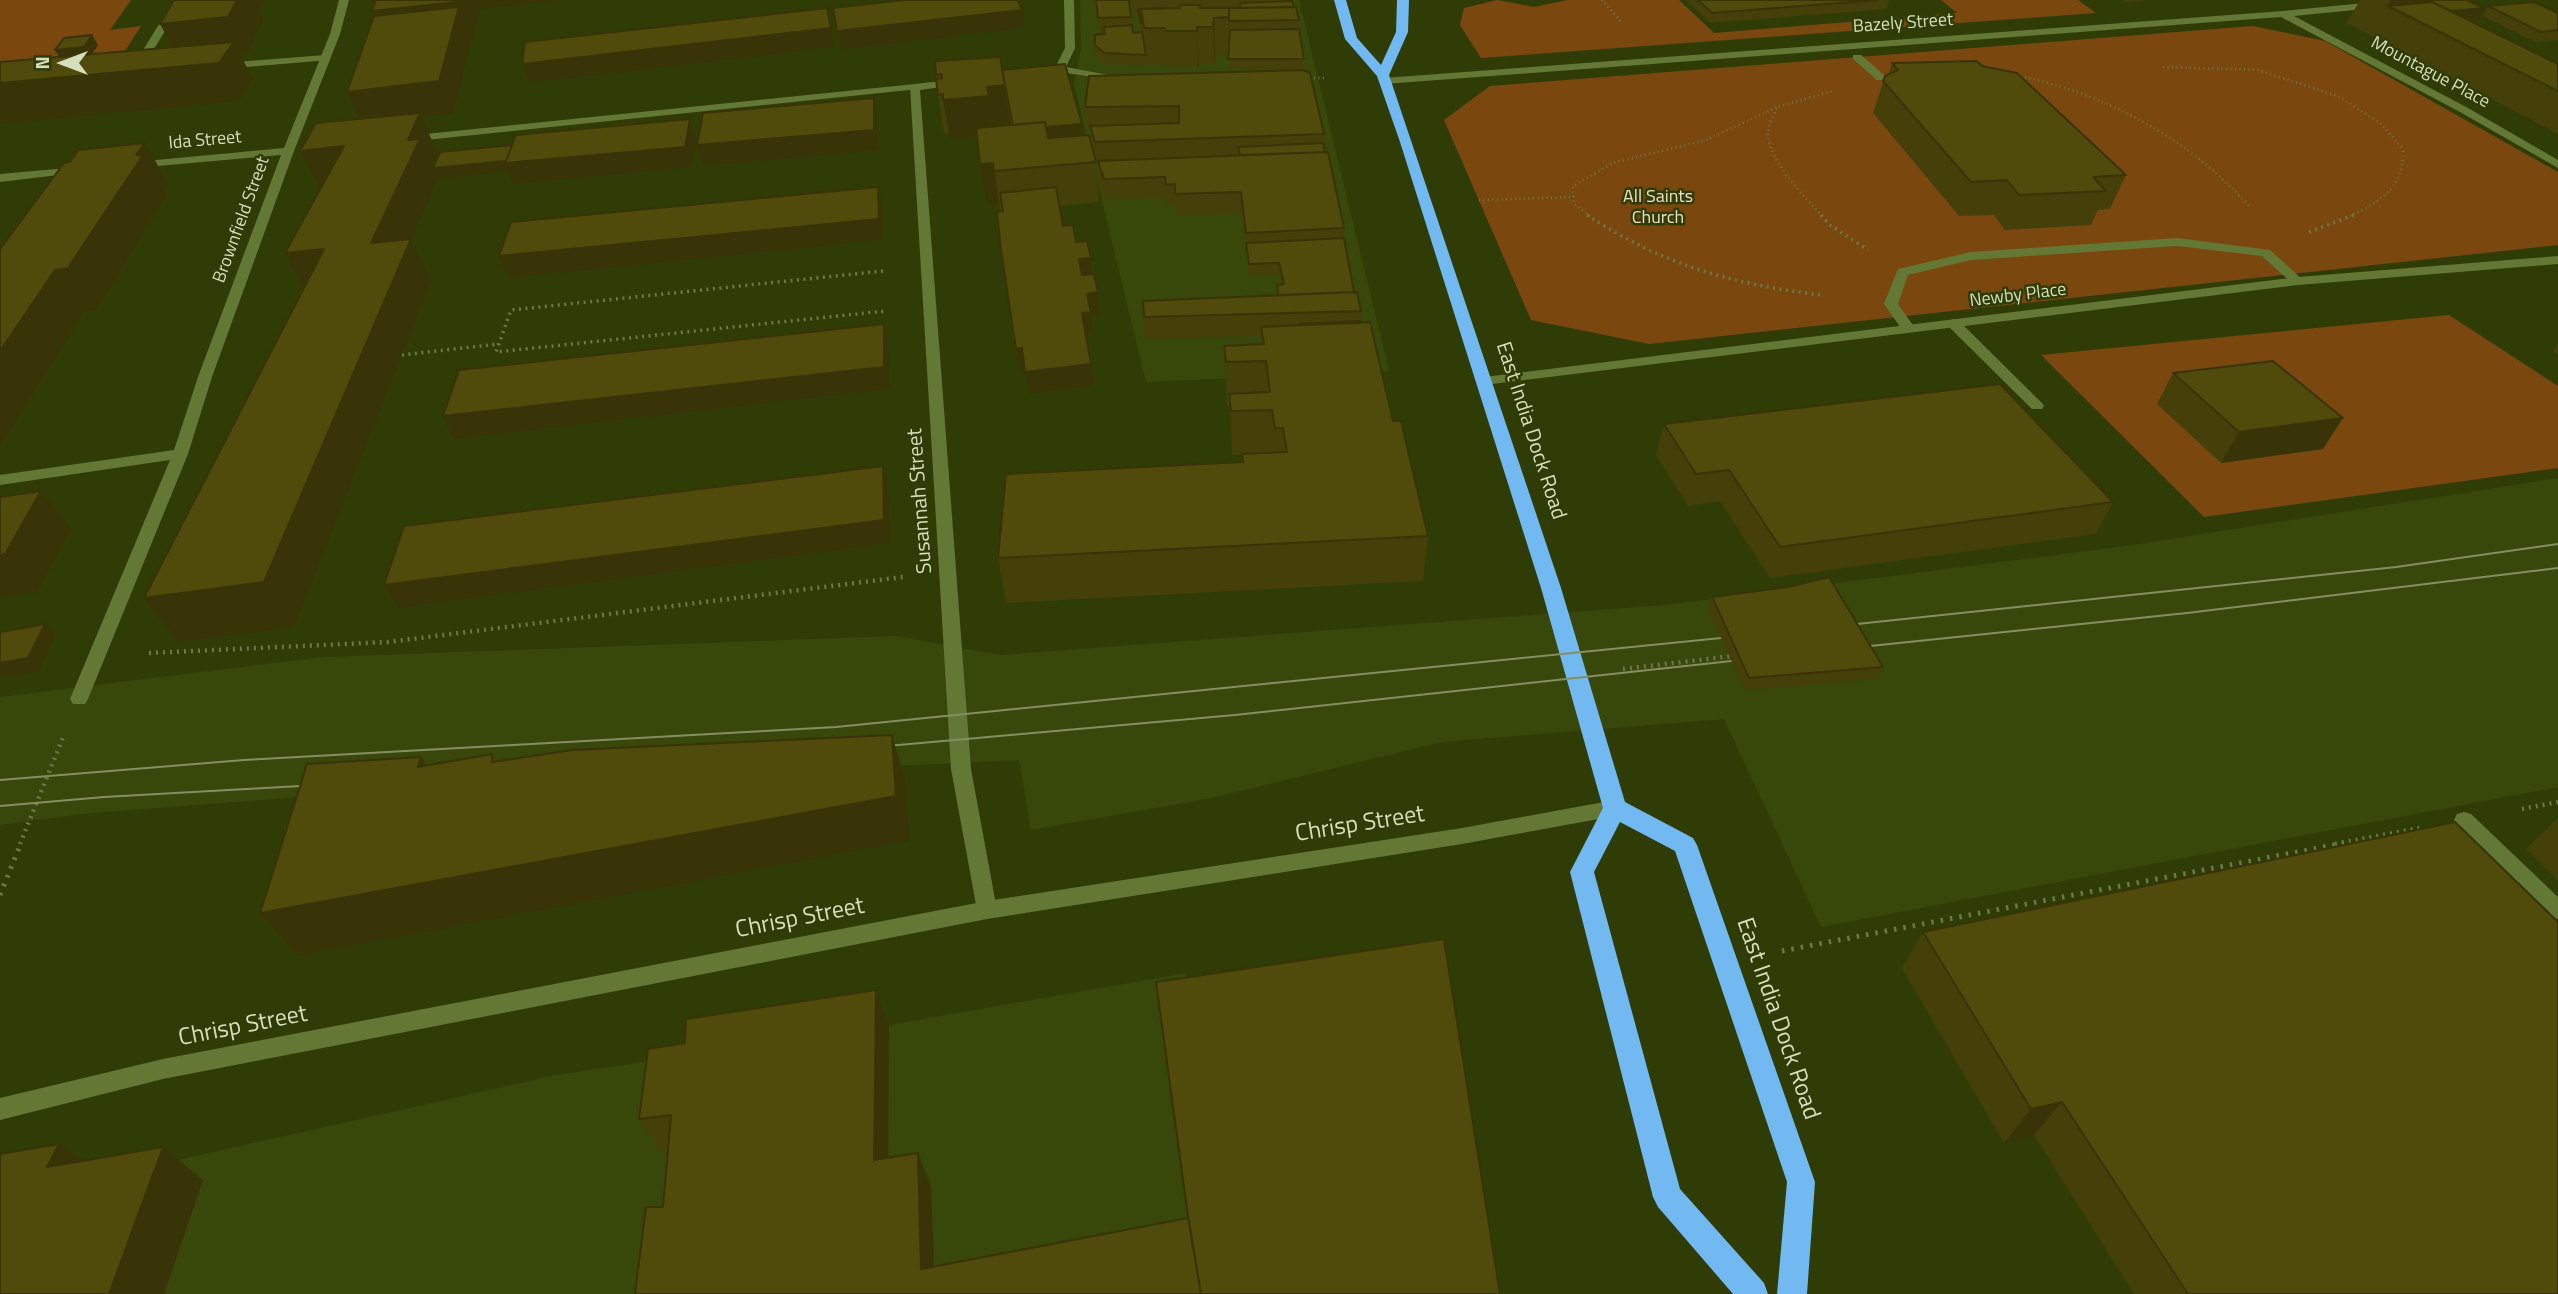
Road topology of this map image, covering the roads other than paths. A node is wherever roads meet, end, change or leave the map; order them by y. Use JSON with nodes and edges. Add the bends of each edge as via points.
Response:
{"nodes":[{"id":1,"x":179,"y":0,"type":"edge"},
{"id":2,"x":344,"y":0,"type":"edge"},
{"id":3,"x":1069,"y":0,"type":"edge"},
{"id":4,"x":1340,"y":0,"type":"edge"},
{"id":5,"x":1403,"y":0,"type":"edge"},
{"id":6,"x":2424,"y":0,"type":"edge"},
{"id":7,"x":2283,"y":14,"type":"junction"},
{"id":8,"x":1857,"y":57,"type":"dead end"},
{"id":9,"x":324,"y":58,"type":"junction"},
{"id":10,"x":215,"y":67,"type":"edge"},
{"id":11,"x":1060,"y":69,"type":"junction"},
{"id":12,"x":147,"y":72,"type":"edge"},
{"id":13,"x":134,"y":73,"type":"junction"},
{"id":14,"x":1034,"y":73,"type":"edge"},
{"id":15,"x":120,"y":74,"type":"edge"},
{"id":16,"x":1383,"y":78,"type":"junction"},
{"id":17,"x":1881,"y":78,"type":"edge"},
{"id":18,"x":1131,"y":79,"type":"edge"},
{"id":19,"x":968,"y":81,"type":"edge"},
{"id":20,"x":915,"y":87,"type":"junction"},
{"id":21,"x":395,"y":140,"type":"edge"},
{"id":22,"x":295,"y":150,"type":"junction"},
{"id":23,"x":2558,"y":165,"type":"edge"},
{"id":24,"x":118,"y":166,"type":"edge"},
{"id":25,"x":92,"y":169,"type":"edge"},
{"id":26,"x":0,"y":178,"type":"edge"},
{"id":27,"x":2558,"y":260,"type":"edge"},
{"id":28,"x":2298,"y":281,"type":"junction"},
{"id":29,"x":1954,"y":323,"type":"junction"},
{"id":30,"x":1908,"y":328,"type":"junction"},
{"id":31,"x":1484,"y":381,"type":"junction"},
{"id":32,"x":2037,"y":406,"type":"dead end"},
{"id":33,"x":180,"y":454,"type":"junction"},
{"id":34,"x":0,"y":480,"type":"edge"},
{"id":35,"x":79,"y":699,"type":"road end"},
{"id":36,"x":1615,"y":808,"type":"junction"},
{"id":37,"x":2464,"y":820,"type":"dead end"},
{"id":38,"x":987,"y":910,"type":"junction"},
{"id":39,"x":2558,"y":911,"type":"edge"},
{"id":40,"x":0,"y":1109,"type":"edge"},
{"id":41,"x":1754,"y":1294,"type":"edge"},
{"id":42,"x":1792,"y":1294,"type":"edge"}],
"edges":[{"from":1,"to":13,"type":"street"},
{"from":2,"to":9,"type":"street","name":"Brownfield Street"},
{"from":3,"to":11,"type":"street","via":[[1070,48]]},
{"from":4,"to":16,"type":"highway","name":"East India Dock Road","via":[[1351,40]]},
{"from":5,"to":16,"type":"highway","via":[[1402,32]]},
{"from":6,"to":7,"type":"street","name":"Bazely Street"},
{"from":7,"to":16,"type":"street","name":"Bazely Street"},
{"from":7,"to":23,"type":"street","name":"Mountague Place"},
{"from":8,"to":17,"type":"street"},
{"from":9,"to":10,"type":"street"},
{"from":9,"to":22,"type":"street","name":"Brownfield Street"},
{"from":11,"to":14,"type":"street"},
{"from":11,"to":18,"type":"street","via":[[1103,79]]},
{"from":12,"to":13,"type":"street"},
{"from":13,"to":15,"type":"street"},
{"from":16,"to":31,"type":"highway","name":"East India Dock Road"},
{"from":19,"to":20,"type":"street"},
{"from":20,"to":21,"type":"street"},
{"from":20,"to":38,"type":"street","name":"Susannah Street","via":[[961,769]]},
{"from":22,"to":24,"type":"street","name":"Ida Street"},
{"from":22,"to":33,"type":"street","name":"Brownfield Street","via":[[205,377]]},
{"from":25,"to":26,"type":"street"},
{"from":27,"to":28,"type":"street","name":"Newby Place"},
{"from":28,"to":29,"type":"street","name":"Newby Place"},
{"from":28,"to":30,"type":"street","via":[[2266,253],[2177,242],[1970,256],[1903,272],[1891,304]]},
{"from":29,"to":30,"type":"street","name":"Newby Place"},
{"from":29,"to":32,"type":"street"},
{"from":30,"to":31,"type":"street","name":"Newby Place"},
{"from":31,"to":36,"type":"highway","name":"East India Dock Road"},
{"from":33,"to":34,"type":"street"},
{"from":33,"to":35,"type":"street","name":"Brownfield Street"},
{"from":36,"to":38,"type":"street","name":"Chrisp Street"},
{"from":36,"to":41,"type":"highway","via":[[1583,872],[1668,1196]]},
{"from":36,"to":42,"type":"highway","name":"East India Dock Road","via":[[1685,845],[1801,1182]]},
{"from":37,"to":39,"type":"street"},
{"from":38,"to":40,"type":"street","name":"Chrisp Street","via":[[163,1069]]}]}
